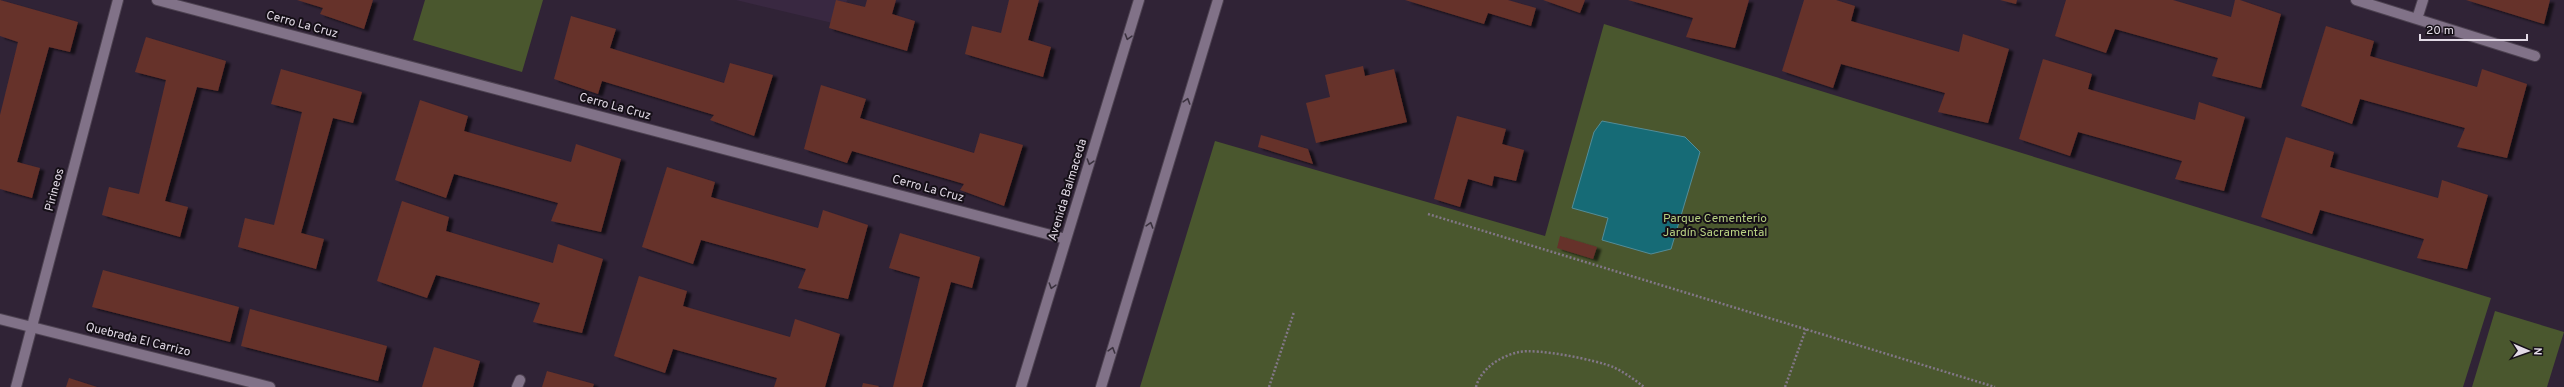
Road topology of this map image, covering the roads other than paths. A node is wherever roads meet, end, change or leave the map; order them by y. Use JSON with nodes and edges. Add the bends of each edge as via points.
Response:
{"nodes":[{"id":1,"x":118,"y":0,"type":"edge"},
{"id":2,"x":157,"y":0,"type":"edge"},
{"id":3,"x":1139,"y":0,"type":"edge"},
{"id":4,"x":1218,"y":0,"type":"edge"},
{"id":5,"x":2356,"y":0,"type":"edge"},
{"id":6,"x":2422,"y":0,"type":"edge"},
{"id":7,"x":2417,"y":19,"type":"junction"},
{"id":8,"x":2535,"y":56,"type":"dead end"},
{"id":9,"x":1066,"y":239,"type":"junction"},
{"id":10,"x":0,"y":319,"type":"edge"},
{"id":11,"x":32,"y":327,"type":"junction"},
{"id":12,"x":16,"y":387,"type":"edge"},
{"id":13,"x":270,"y":387,"type":"edge"},
{"id":14,"x":1021,"y":387,"type":"edge"},
{"id":15,"x":1101,"y":387,"type":"edge"}],
"edges":[{"from":1,"to":11,"type":"street","name":"Pirineos"},
{"from":2,"to":9,"type":"street","name":"Cerro La Cruz"},
{"from":3,"to":9,"type":"street","name":"Avenida Balmaceda","one_way":true},
{"from":15,"to":4,"type":"street","one_way":true},
{"from":5,"to":7,"type":"street"},
{"from":6,"to":7,"type":"street"},
{"from":7,"to":8,"type":"street"},
{"from":9,"to":14,"type":"street","name":"Avenida Balmaceda","one_way":true},
{"from":10,"to":11,"type":"street","name":"Quebrada El Carrizo"},
{"from":11,"to":12,"type":"street","name":"Pirineos"},
{"from":11,"to":13,"type":"street","name":"Quebrada El Carrizo"}]}
